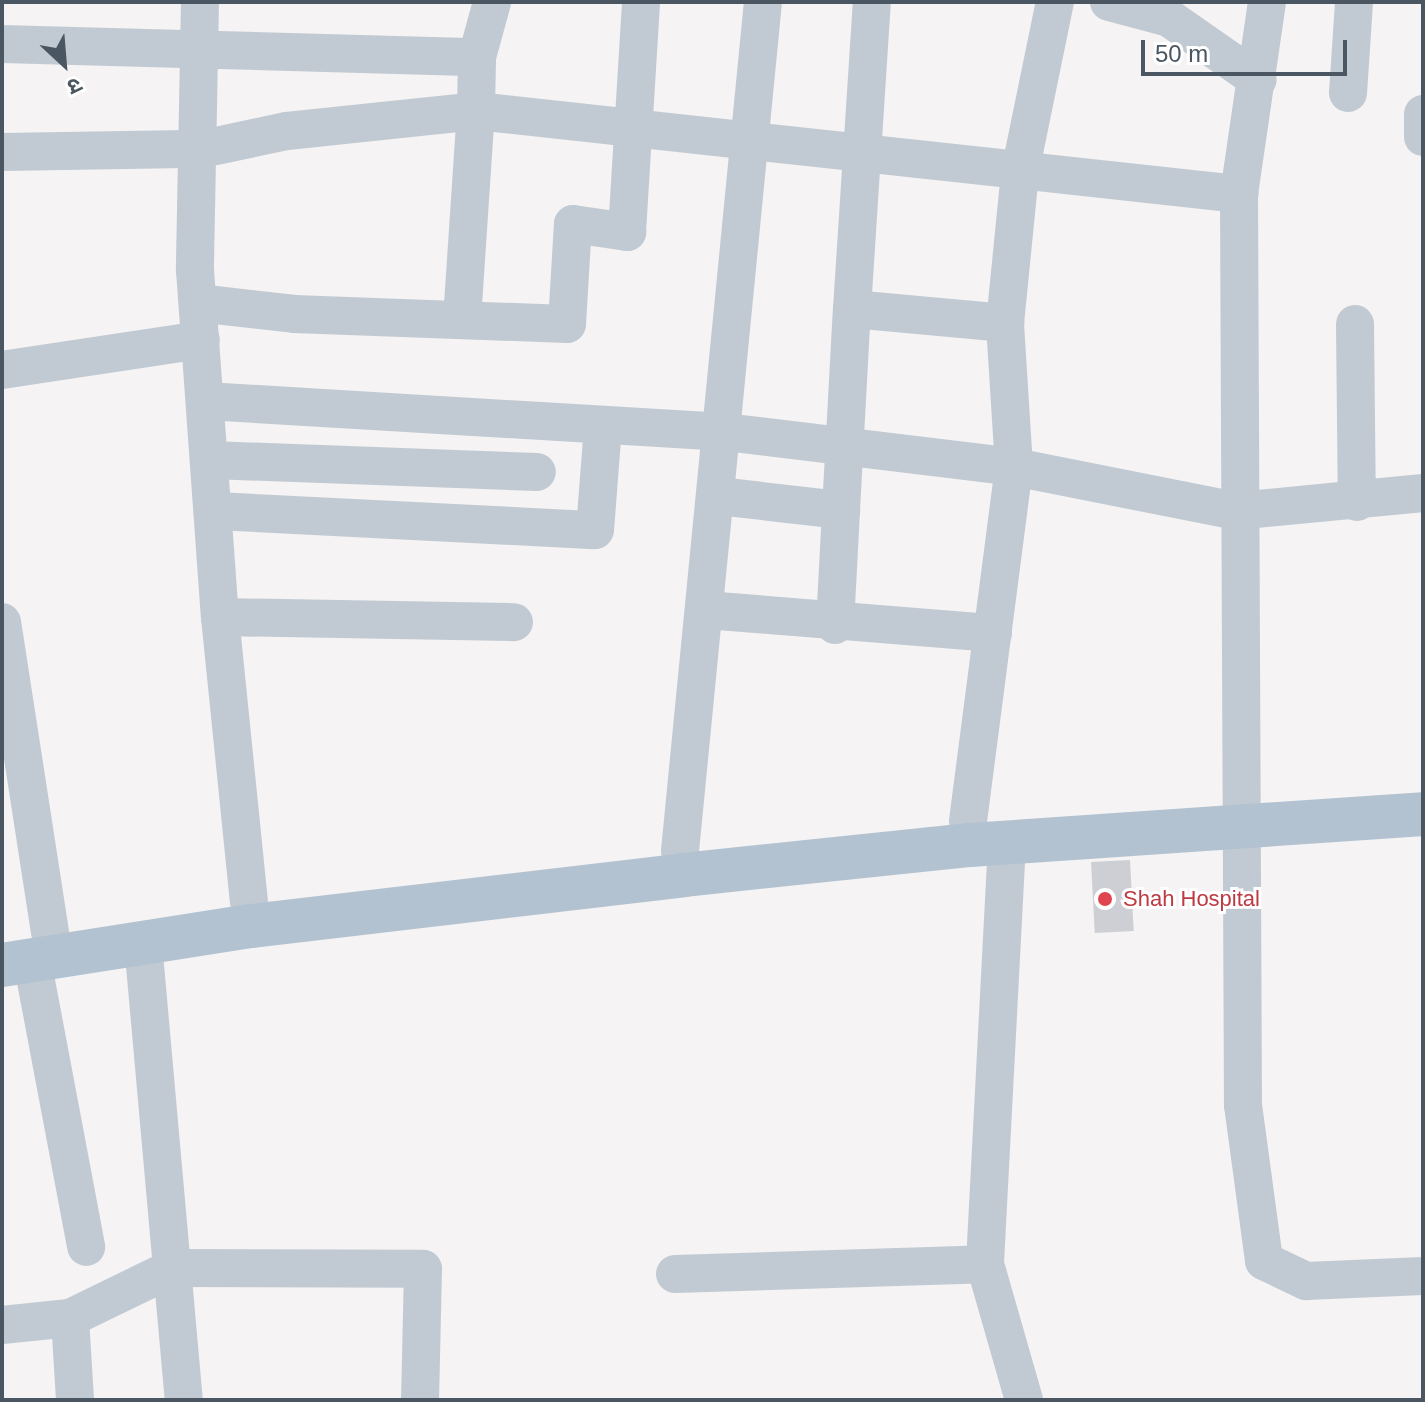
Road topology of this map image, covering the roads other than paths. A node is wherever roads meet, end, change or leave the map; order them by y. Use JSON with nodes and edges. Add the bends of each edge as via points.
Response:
{"nodes":[{"id":1,"x":200,"y":2,"type":"edge"},
{"id":2,"x":492,"y":2,"type":"edge"},
{"id":3,"x":641,"y":2,"type":"edge"},
{"id":4,"x":763,"y":2,"type":"edge"},
{"id":5,"x":872,"y":2,"type":"edge"},
{"id":6,"x":1055,"y":2,"type":"edge"},
{"id":7,"x":1109,"y":2,"type":"edge"},
{"id":8,"x":1267,"y":2,"type":"edge"},
{"id":9,"x":1354,"y":2,"type":"edge"},
{"id":10,"x":2,"y":44,"type":"edge"},
{"id":11,"x":196,"y":52,"type":"junction"},
{"id":12,"x":477,"y":57,"type":"junction"},
{"id":13,"x":1258,"y":80,"type":"junction"},
{"id":14,"x":1348,"y":93,"type":"dead end"},
{"id":15,"x":476,"y":111,"type":"junction"},
{"id":16,"x":1423,"y":114,"type":"edge"},
{"id":17,"x":633,"y":132,"type":"junction"},
{"id":18,"x":1423,"y":137,"type":"edge"},
{"id":19,"x":753,"y":145,"type":"junction"},
{"id":20,"x":202,"y":149,"type":"junction"},
{"id":21,"x":2,"y":152,"type":"edge"},
{"id":22,"x":861,"y":157,"type":"junction"},
{"id":23,"x":1020,"y":172,"type":"junction"},
{"id":24,"x":1239,"y":194,"type":"junction"},
{"id":25,"x":852,"y":309,"type":"junction"},
{"id":26,"x":462,"y":320,"type":"junction"},
{"id":27,"x":199,"y":321,"type":"junction"},
{"id":28,"x":1005,"y":323,"type":"junction"},
{"id":29,"x":1355,"y":324,"type":"dead end"},
{"id":30,"x":2,"y":370,"type":"edge"},
{"id":31,"x":206,"y":401,"type":"junction"},
{"id":32,"x":603,"y":425,"type":"junction"},
{"id":33,"x":725,"y":432,"type":"junction"},
{"id":34,"x":847,"y":447,"type":"junction"},
{"id":35,"x":211,"y":460,"type":"junction"},
{"id":36,"x":1014,"y":467,"type":"junction"},
{"id":37,"x":537,"y":472,"type":"dead end"},
{"id":38,"x":1423,"y":493,"type":"edge"},
{"id":39,"x":718,"y":496,"type":"junction"},
{"id":40,"x":1357,"y":502,"type":"junction"},
{"id":41,"x":841,"y":510,"type":"junction"},
{"id":42,"x":216,"y":511,"type":"junction"},
{"id":43,"x":1236,"y":511,"type":"junction"},
{"id":44,"x":706,"y":610,"type":"junction"},
{"id":45,"x":220,"y":617,"type":"junction"},
{"id":46,"x":2,"y":622,"type":"edge"},
{"id":47,"x":514,"y":622,"type":"dead end"},
{"id":48,"x":835,"y":625,"type":"junction"},
{"id":49,"x":993,"y":633,"type":"junction"},
{"id":50,"x":1423,"y":789,"type":"edge"},
{"id":51,"x":1241,"y":814,"type":"junction"},
{"id":52,"x":1423,"y":814,"type":"edge"},
{"id":53,"x":968,"y":821,"type":"junction"},
{"id":54,"x":1007,"y":843,"type":"junction"},
{"id":55,"x":680,"y":851,"type":"junction"},
{"id":56,"x":249,"y":902,"type":"junction"},
{"id":57,"x":143,"y":943,"type":"junction"},
{"id":58,"x":22,"y":949,"type":"edge"},
{"id":59,"x":86,"y":1247,"type":"dead end"},
{"id":60,"x":985,"y":1264,"type":"junction"},
{"id":61,"x":173,"y":1268,"type":"junction"},
{"id":62,"x":675,"y":1274,"type":"dead end"},
{"id":63,"x":1423,"y":1276,"type":"edge"},
{"id":64,"x":70,"y":1318,"type":"junction"},
{"id":65,"x":2,"y":1325,"type":"edge"},
{"id":66,"x":75,"y":1400,"type":"edge"},
{"id":67,"x":184,"y":1400,"type":"edge"},
{"id":68,"x":420,"y":1400,"type":"edge"},
{"id":69,"x":1024,"y":1400,"type":"edge"}],
"edges":[{"from":1,"to":11,"type":"street"},
{"from":2,"to":12,"type":"street"},
{"from":3,"to":17,"type":"street"},
{"from":4,"to":19,"type":"street"},
{"from":5,"to":22,"type":"street"},
{"from":6,"to":23,"type":"street"},
{"from":7,"to":13,"type":"street","via":[[1169,18]]},
{"from":8,"to":13,"type":"street"},
{"from":9,"to":14,"type":"street"},
{"from":10,"to":11,"type":"street"},
{"from":11,"to":12,"type":"street"},
{"from":11,"to":20,"type":"street"},
{"from":12,"to":15,"type":"street"},
{"from":13,"to":24,"type":"street"},
{"from":15,"to":17,"type":"street"},
{"from":15,"to":20,"type":"street","via":[[287,131]]},
{"from":15,"to":26,"type":"street"},
{"from":16,"to":18,"type":"street"},
{"from":17,"to":19,"type":"street"},
{"from":17,"to":26,"type":"street","via":[[627,232],[573,224],[567,324]]},
{"from":19,"to":22,"type":"street"},
{"from":19,"to":33,"type":"street"},
{"from":20,"to":21,"type":"street"},
{"from":20,"to":27,"type":"street"},
{"from":22,"to":23,"type":"street"},
{"from":22,"to":25,"type":"street"},
{"from":23,"to":24,"type":"street"},
{"from":23,"to":28,"type":"street"},
{"from":24,"to":43,"type":"street"},
{"from":25,"to":28,"type":"street"},
{"from":25,"to":34,"type":"street"},
{"from":26,"to":27,"type":"street"},
{"from":27,"to":30,"type":"street"},
{"from":27,"to":31,"type":"street"},
{"from":28,"to":36,"type":"street"},
{"from":29,"to":40,"type":"street"},
{"from":31,"to":32,"type":"street"},
{"from":31,"to":35,"type":"street"},
{"from":32,"to":33,"type":"street"},
{"from":32,"to":42,"type":"street","via":[[595,530]]},
{"from":33,"to":34,"type":"street"},
{"from":33,"to":39,"type":"street"},
{"from":34,"to":36,"type":"street"},
{"from":34,"to":41,"type":"street"},
{"from":35,"to":37,"type":"street"},
{"from":35,"to":42,"type":"street"},
{"from":36,"to":43,"type":"street"},
{"from":36,"to":49,"type":"street"},
{"from":38,"to":40,"type":"street"},
{"from":39,"to":41,"type":"street"},
{"from":39,"to":44,"type":"street"},
{"from":40,"to":43,"type":"street"},
{"from":41,"to":48,"type":"street"},
{"from":42,"to":45,"type":"street"},
{"from":43,"to":51,"type":"street"},
{"from":44,"to":48,"type":"street"},
{"from":44,"to":55,"type":"street"},
{"from":45,"to":47,"type":"street"},
{"from":45,"to":56,"type":"street"},
{"from":46,"to":58,"type":"street"},
{"from":48,"to":49,"type":"street"},
{"from":49,"to":53,"type":"street"},
{"from":50,"to":51,"type":"main road"},
{"from":51,"to":52,"type":"main road"},
{"from":51,"to":53,"type":"main road"},
{"from":51,"to":54,"type":"main road"},
{"from":51,"to":63,"type":"street","via":[[1243,1105],[1264,1261],[1306,1281]]},
{"from":53,"to":55,"type":"main road"},
{"from":54,"to":57,"type":"main road","via":[[683,875]]},
{"from":54,"to":60,"type":"street"},
{"from":55,"to":56,"type":"main road"},
{"from":56,"to":58,"type":"main road"},
{"from":57,"to":58,"type":"main road"},
{"from":57,"to":61,"type":"street"},
{"from":58,"to":59,"type":"street"},
{"from":60,"to":62,"type":"street"},
{"from":60,"to":69,"type":"street"},
{"from":61,"to":64,"type":"street"},
{"from":61,"to":67,"type":"street"},
{"from":61,"to":68,"type":"street","via":[[423,1269]]},
{"from":64,"to":65,"type":"street"},
{"from":64,"to":66,"type":"street"}]}
